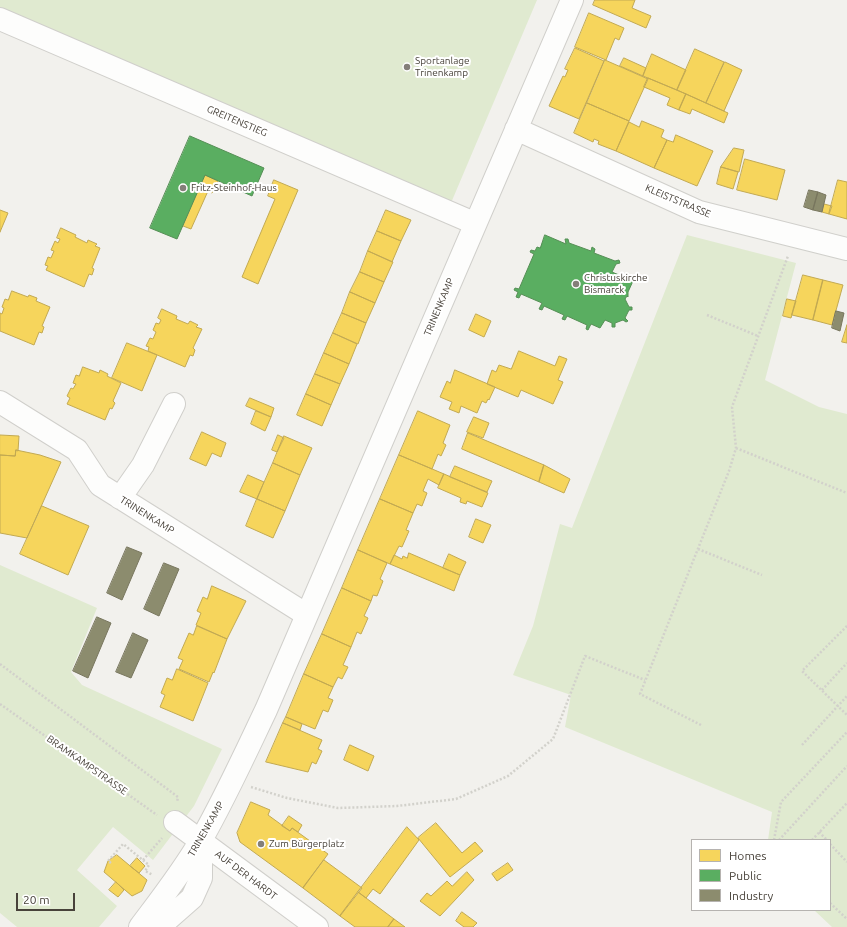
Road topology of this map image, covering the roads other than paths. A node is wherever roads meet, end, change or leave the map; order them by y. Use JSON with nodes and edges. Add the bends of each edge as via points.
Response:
{"nodes":[{"id":1,"x":572,"y":0,"type":"edge"},
{"id":2,"x":0,"y":19,"type":"edge"},
{"id":3,"x":516,"y":129,"type":"junction"},
{"id":4,"x":474,"y":223,"type":"junction"},
{"id":5,"x":847,"y":249,"type":"edge"},
{"id":6,"x":0,"y":402,"type":"edge"},
{"id":7,"x":174,"y":404,"type":"dead end"},
{"id":8,"x":120,"y":498,"type":"junction"},
{"id":9,"x":307,"y":614,"type":"junction"},
{"id":10,"x":175,"y":822,"type":"road end"},
{"id":11,"x":201,"y":841,"type":"junction"},
{"id":12,"x":140,"y":927,"type":"edge"},
{"id":13,"x":159,"y":927,"type":"edge"},
{"id":14,"x":317,"y":927,"type":"edge"}],
"edges":[{"from":1,"to":3,"type":"street","name":"TRINENKAMP"},
{"from":2,"to":4,"type":"street","name":"GREITENSTIEG"},
{"from":3,"to":4,"type":"street","name":"TRINENKAMP"},
{"from":3,"to":5,"type":"street","name":"KLEISTSTRASSE","via":[[698,212]]},
{"from":4,"to":9,"type":"street","name":"TRINENKAMP"},
{"from":6,"to":8,"type":"street","name":"TRINENKAMP","via":[[77,450],[100,485]]},
{"from":7,"to":8,"type":"street","via":[[143,465]]},
{"from":8,"to":9,"type":"street","name":"TRINENKAMP"},
{"from":9,"to":11,"type":"street","name":"TRINENKAMP","via":[[266,710]]},
{"from":10,"to":11,"type":"street","name":"AUF DER HARDT"},
{"from":11,"to":12,"type":"street","name":"TRINENKAMP"},
{"from":11,"to":13,"type":"street","via":[[201,878],[192,898]]},
{"from":11,"to":14,"type":"street","name":"AUF DER HARDT"}]}
